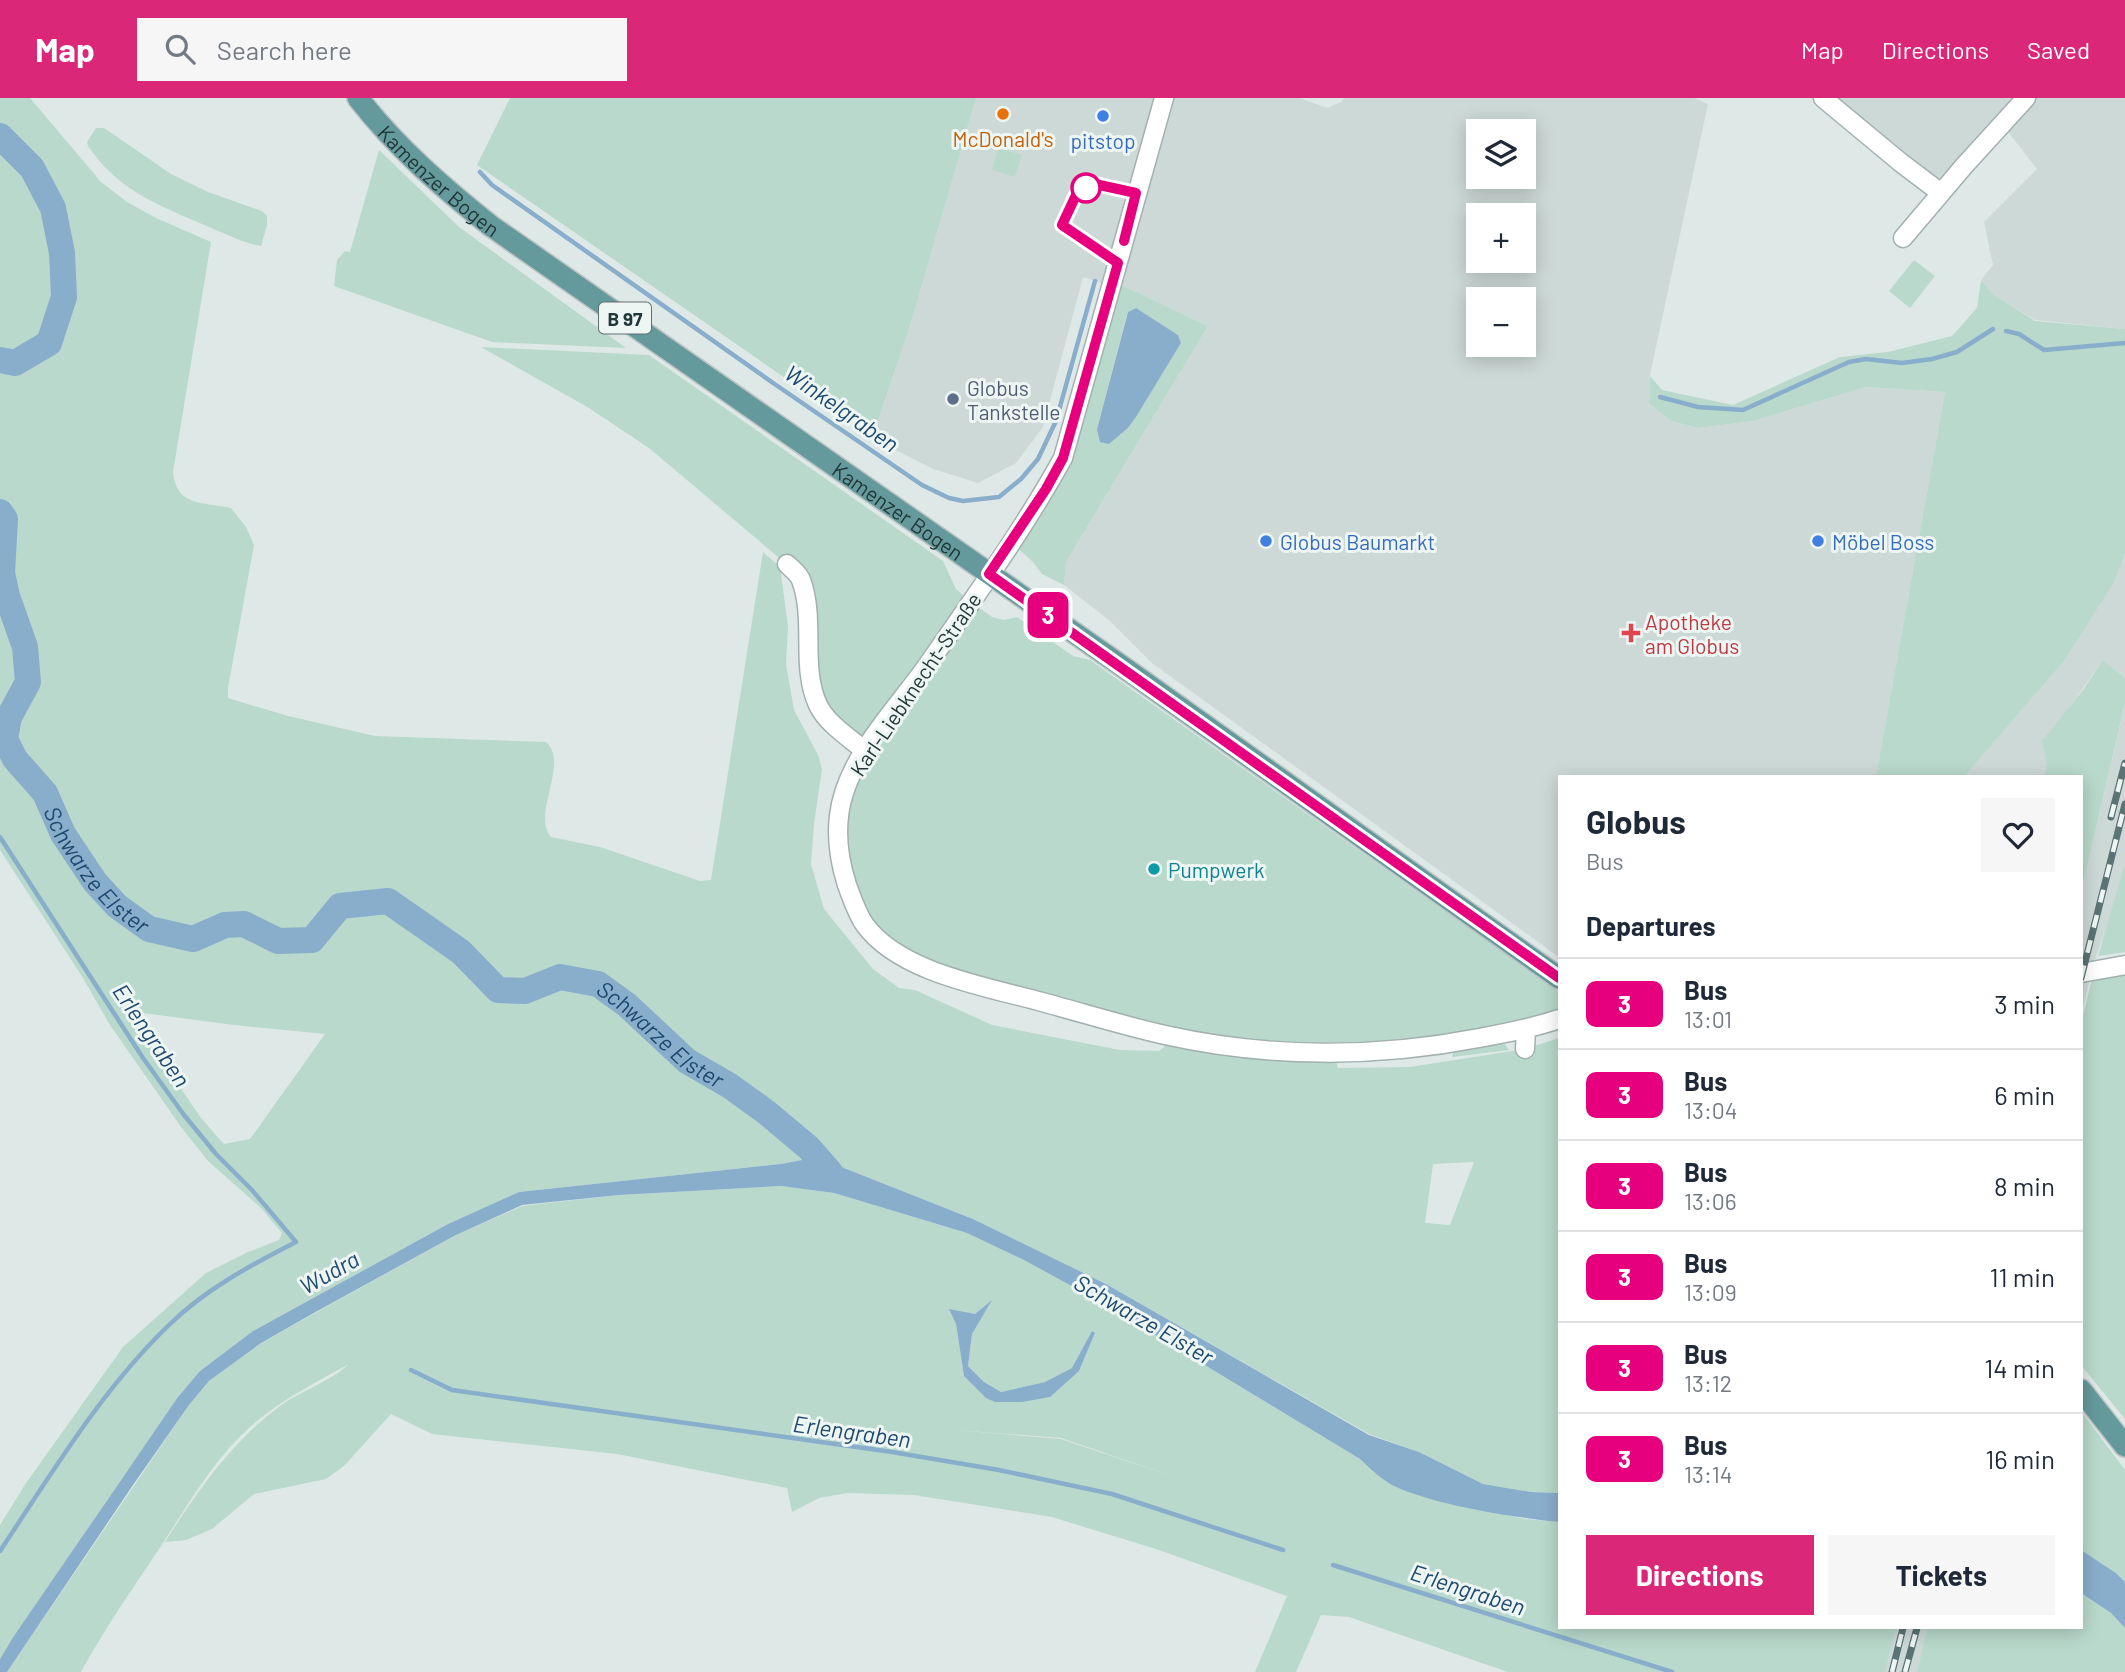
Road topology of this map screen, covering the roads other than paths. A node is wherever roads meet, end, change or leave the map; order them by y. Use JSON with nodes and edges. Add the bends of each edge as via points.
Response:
{"nodes":[{"id":1,"x":358,"y":98,"type":"edge"},
{"id":2,"x":1164,"y":98,"type":"edge"},
{"id":3,"x":1823,"y":98,"type":"edge"},
{"id":4,"x":2026,"y":98,"type":"edge"},
{"id":5,"x":1941,"y":193,"type":"junction"},
{"id":6,"x":1903,"y":238,"type":"dead end"},
{"id":7,"x":787,"y":564,"type":"dead end"},
{"id":8,"x":989,"y":574,"type":"junction"},
{"id":9,"x":865,"y":751,"type":"junction"},
{"id":10,"x":2125,"y":965,"type":"edge"},
{"id":11,"x":2083,"y":973,"type":"edge"},
{"id":12,"x":1558,"y":977,"type":"edge"},
{"id":13,"x":1558,"y":1019,"type":"edge"},
{"id":14,"x":1526,"y":1029,"type":"junction"},
{"id":15,"x":1525,"y":1049,"type":"dead end"},
{"id":16,"x":2083,"y":1393,"type":"edge"},
{"id":17,"x":2125,"y":1446,"type":"edge"}],
"edges":[{"from":1,"to":8,"type":"main road","name":"Kamenzer Bogen","number":"B 97","via":[[426,173],[491,226]]},
{"from":2,"to":8,"type":"street","name":"Karl-Liebknecht-Straße","via":[[1063,458]]},
{"from":3,"to":5,"type":"street"},
{"from":4,"to":5,"type":"street"},
{"from":5,"to":6,"type":"street"},
{"from":7,"to":9,"type":"street","via":[[800,577],[805,597],[810,676],[819,706]]},
{"from":8,"to":9,"type":"street","name":"Karl-Liebknecht-Straße"},
{"from":8,"to":12,"type":"main road","name":"Kamenzer Bogen","number":"B 97"},
{"from":9,"to":14,"type":"street","name":"Karl-Liebknecht-Straße","via":[[848,783],[839,816],[840,862],[866,926],[890,948],[926,969],[1165,1035],[1241,1048],[1380,1052]]},
{"from":10,"to":11,"type":"street"},
{"from":13,"to":14,"type":"street","name":"Karl-Liebknecht-Straße"},
{"from":14,"to":15,"type":"street"},
{"from":16,"to":17,"type":"main road"}]}
